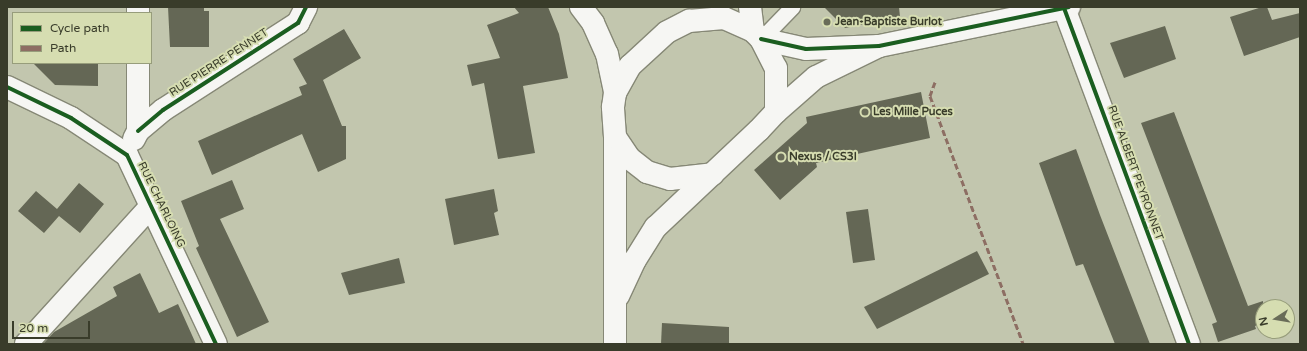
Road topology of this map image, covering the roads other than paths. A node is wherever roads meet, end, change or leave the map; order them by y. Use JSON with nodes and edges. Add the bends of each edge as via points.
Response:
{"nodes":[{"id":1,"x":306,"y":7,"type":"edge"},
{"id":2,"x":581,"y":7,"type":"edge"},
{"id":3,"x":750,"y":7,"type":"edge"},
{"id":4,"x":792,"y":7,"type":"edge"},
{"id":5,"x":1066,"y":8,"type":"edge"},
{"id":6,"x":757,"y":35,"type":"junction"},
{"id":7,"x":879,"y":46,"type":"junction"},
{"id":8,"x":138,"y":64,"type":"edge"},
{"id":9,"x":7,"y":87,"type":"edge"},
{"id":10,"x":615,"y":93,"type":"junction"},
{"id":11,"x":776,"y":112,"type":"junction"},
{"id":12,"x":138,"y":131,"type":"junction"},
{"id":13,"x":615,"y":137,"type":"junction"},
{"id":14,"x":127,"y":155,"type":"junction"},
{"id":15,"x":713,"y":174,"type":"junction"},
{"id":16,"x":152,"y":205,"type":"junction"},
{"id":17,"x":616,"y":300,"type":"junction"},
{"id":18,"x":26,"y":344,"type":"edge"},
{"id":19,"x":216,"y":344,"type":"edge"},
{"id":20,"x":615,"y":344,"type":"edge"},
{"id":21,"x":1189,"y":344,"type":"edge"}],
"edges":[{"from":1,"to":12,"type":"street","name":"RUE PIERRE PENNET","via":[[298,23],[163,110]]},
{"from":2,"to":10,"type":"street","via":[[593,23],[607,54]]},
{"from":3,"to":6,"type":"street"},
{"from":4,"to":6,"type":"lane"},
{"from":5,"to":7,"type":"street"},
{"from":5,"to":21,"type":"street","name":"RUE ALBERT PEYRONNET"},
{"from":6,"to":7,"type":"street","via":[[806,49]]},
{"from":6,"to":10,"type":"street","via":[[724,18],[689,21],[667,32],[630,66]]},
{"from":6,"to":11,"type":"street","via":[[776,68]]},
{"from":7,"to":11,"type":"street","via":[[816,77]]},
{"from":8,"to":12,"type":"street"},
{"from":9,"to":14,"type":"street","name":"RUE CHARLOING","via":[[71,118]]},
{"from":10,"to":13,"type":"street"},
{"from":11,"to":15,"type":"street"},
{"from":12,"to":14,"type":"street"},
{"from":13,"to":15,"type":"street","via":[[629,158],[648,172],[670,179]]},
{"from":13,"to":17,"type":"street"},
{"from":14,"to":16,"type":"street","name":"RUE CHARLOING"},
{"from":15,"to":17,"type":"street","via":[[656,227],[635,260]]},
{"from":16,"to":18,"type":"street"},
{"from":16,"to":19,"type":"street","name":"RUE CHARLOING"},
{"from":17,"to":20,"type":"street"}]}
